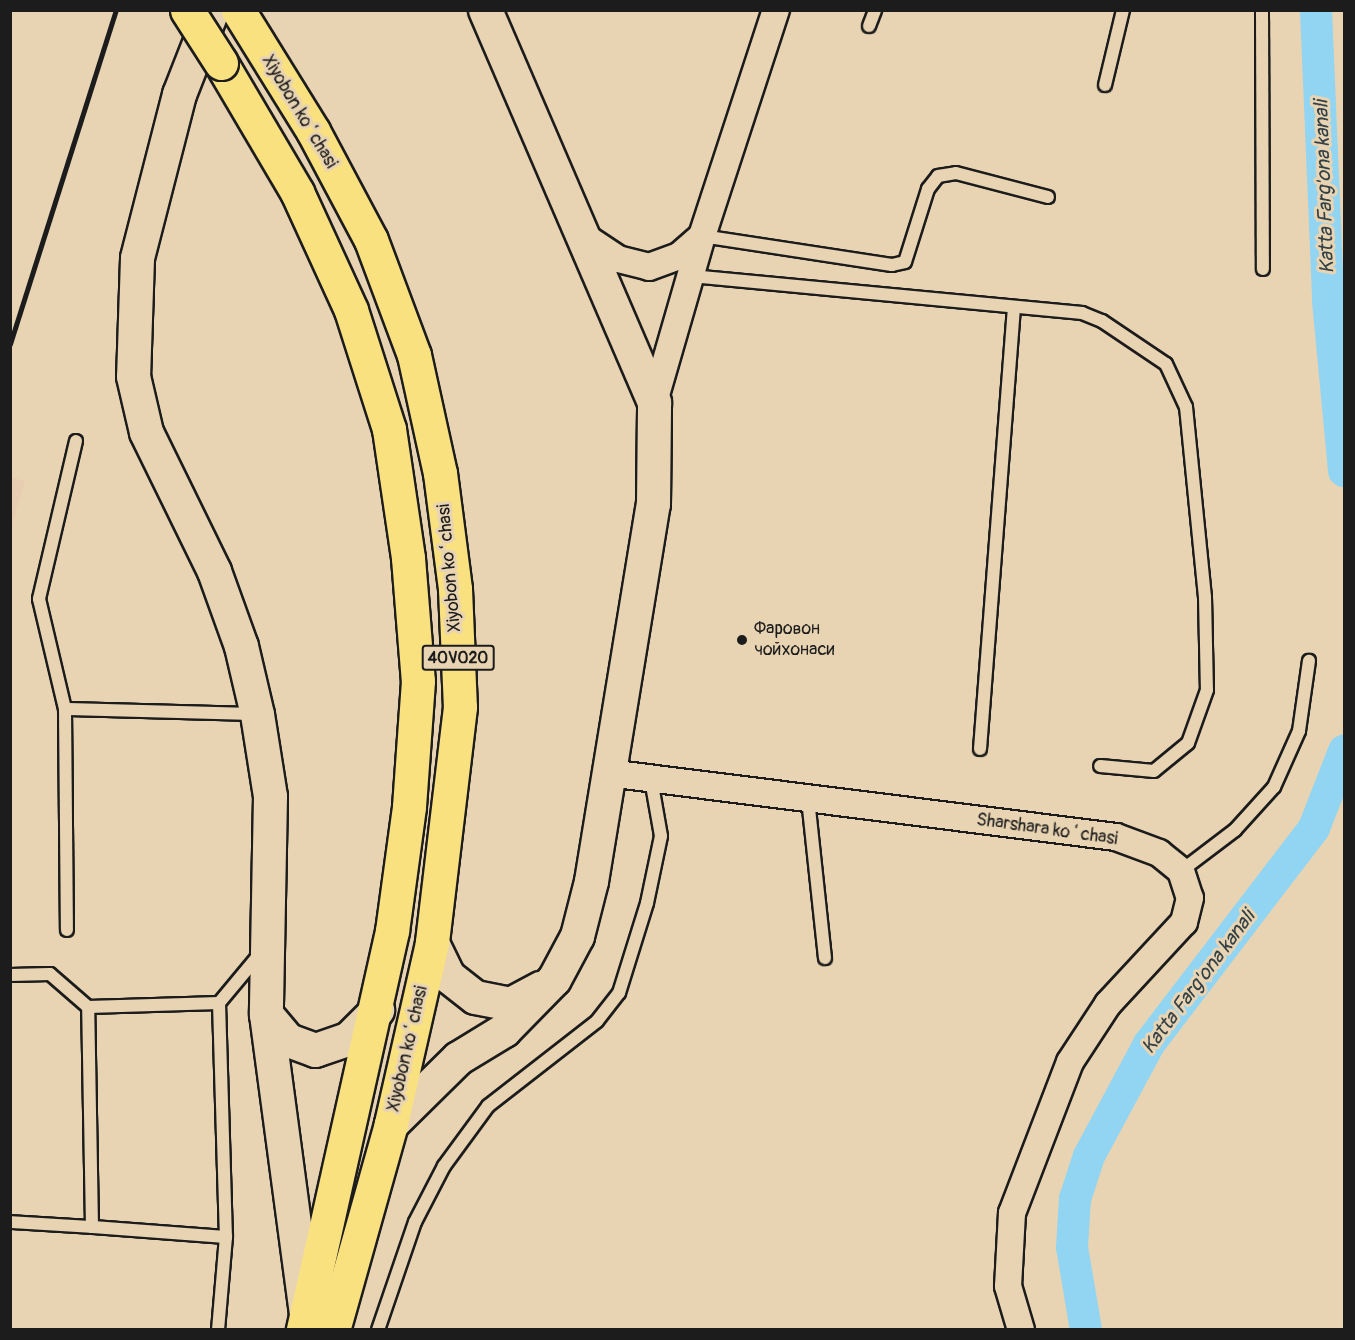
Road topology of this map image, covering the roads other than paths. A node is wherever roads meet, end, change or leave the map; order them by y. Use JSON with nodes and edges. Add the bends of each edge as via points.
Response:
{"nodes":[{"id":1,"x":187,"y":10,"type":"edge"},
{"id":2,"x":485,"y":10,"type":"edge"},
{"id":3,"x":776,"y":10,"type":"edge"},
{"id":4,"x":874,"y":10,"type":"edge"},
{"id":5,"x":1123,"y":10,"type":"edge"},
{"id":6,"x":1262,"y":10,"type":"edge"},
{"id":7,"x":231,"y":13,"type":"edge"},
{"id":8,"x":869,"y":26,"type":"dead end"},
{"id":9,"x":1105,"y":85,"type":"dead end"},
{"id":10,"x":1048,"y":197,"type":"dead end"},
{"id":11,"x":582,"y":235,"type":"junction"},
{"id":12,"x":702,"y":236,"type":"junction"},
{"id":13,"x":1263,"y":269,"type":"dead end"},
{"id":14,"x":691,"y":276,"type":"junction"},
{"id":15,"x":1014,"y":307,"type":"junction"},
{"id":16,"x":654,"y":402,"type":"junction"},
{"id":17,"x":76,"y":441,"type":"dead end"},
{"id":18,"x":1309,"y":661,"type":"dead end"},
{"id":19,"x":65,"y":709,"type":"junction"},
{"id":20,"x":257,"y":714,"type":"junction"},
{"id":21,"x":980,"y":749,"type":"dead end"},
{"id":22,"x":1100,"y":766,"type":"dead end"},
{"id":23,"x":608,"y":773,"type":"junction"},
{"id":24,"x":651,"y":779,"type":"junction"},
{"id":25,"x":808,"y":799,"type":"junction"},
{"id":26,"x":1181,"y":871,"type":"junction"},
{"id":27,"x":67,"y":930,"type":"dead end"},
{"id":28,"x":432,"y":942,"type":"junction"},
{"id":29,"x":268,"y":945,"type":"junction"},
{"id":30,"x":825,"y":958,"type":"dead end"},
{"id":31,"x":10,"y":975,"type":"edge"},
{"id":32,"x":554,"y":979,"type":"junction"},
{"id":33,"x":219,"y":1003,"type":"junction"},
{"id":34,"x":88,"y":1007,"type":"junction"},
{"id":35,"x":376,"y":1010,"type":"junction"},
{"id":36,"x":266,"y":1014,"type":"junction"},
{"id":37,"x":391,"y":1124,"type":"junction"},
{"id":38,"x":10,"y":1222,"type":"edge"},
{"id":39,"x":92,"y":1227,"type":"junction"},
{"id":40,"x":226,"y":1237,"type":"junction"},
{"id":41,"x":314,"y":1324,"type":"edge"},
{"id":42,"x":218,"y":1329,"type":"edge"},
{"id":43,"x":378,"y":1329,"type":"edge"},
{"id":44,"x":1021,"y":1329,"type":"edge"}],
"edges":[{"from":1,"to":35,"type":"main road","number":"40V020","bridge":true,"via":[[307,213],[351,310],[389,429],[408,558],[418,681],[410,807]]},
{"from":2,"to":11,"type":"main road"},
{"from":3,"to":12,"type":"street"},
{"from":4,"to":8,"type":"lane"},
{"from":5,"to":9,"type":"lane"},
{"from":6,"to":13,"type":"lane"},
{"from":7,"to":20,"type":"main road","via":[[179,94],[137,258],[133,376],[146,432],[214,572]]},
{"from":7,"to":28,"type":"main road","name":"Xiyobon koʻchasi","number":"40V020","via":[[313,131],[371,240],[414,355],[440,473],[455,589],[459,707]]},
{"from":10,"to":12,"type":"lane","via":[[956,173],[938,176],[928,189],[905,262],[892,265]]},
{"from":11,"to":12,"type":"street","via":[[618,259],[649,267],[679,256]]},
{"from":11,"to":16,"type":"main road"},
{"from":12,"to":14,"type":"street"},
{"from":14,"to":15,"type":"lane"},
{"from":14,"to":16,"type":"street"},
{"from":15,"to":21,"type":"lane"},
{"from":15,"to":22,"type":"lane","via":[[1082,313],[1102,321],[1166,364],[1186,407],[1205,597],[1207,690],[1188,743],[1154,771]]},
{"from":16,"to":23,"type":"main road","via":[[653,504]]},
{"from":17,"to":19,"type":"lane","via":[[39,599]]},
{"from":18,"to":26,"type":"lane","via":[[1299,732],[1274,787],[1235,830]]},
{"from":19,"to":20,"type":"lane"},
{"from":19,"to":27,"type":"lane"},
{"from":20,"to":29,"type":"main road","via":[[270,796]]},
{"from":23,"to":24,"type":"street","name":"Sharshara koʻchasi"},
{"from":23,"to":32,"type":"main road","via":[[577,936]]},
{"from":24,"to":25,"type":"street","name":"Sharshara koʻchasi"},
{"from":24,"to":43,"type":"lane","via":[[661,836],[647,903],[619,993],[597,1021],[488,1106],[444,1166],[415,1222]]},
{"from":25,"to":26,"type":"street","name":"Sharshara koʻchasi","via":[[1116,837],[1160,853]]},
{"from":25,"to":30,"type":"lane"},
{"from":26,"to":44,"type":"street","via":[[1190,898],[1184,922],[1108,1004],[1070,1062],[1012,1213],[1008,1286]]},
{"from":28,"to":32,"type":"main road","via":[[437,960],[459,989],[492,1003],[510,1004]]},
{"from":28,"to":37,"type":"main road","name":"Xiyobon koʻchasi","number":"40V020"},
{"from":29,"to":33,"type":"lane"},
{"from":29,"to":36,"type":"main road"},
{"from":31,"to":34,"type":"lane","via":[[50,974]]},
{"from":32,"to":37,"type":"main road","via":[[504,1030],[458,1058]]},
{"from":33,"to":34,"type":"lane"},
{"from":33,"to":40,"type":"lane"},
{"from":34,"to":39,"type":"lane"},
{"from":35,"to":36,"type":"main road","via":[[349,1038],[315,1050],[288,1040]]},
{"from":35,"to":41,"type":"main road","number":"40V020"},
{"from":36,"to":41,"type":"main road"},
{"from":37,"to":41,"type":"main road","name":"Xiyobon koʻchasi","number":"40V020"},
{"from":38,"to":39,"type":"lane"},
{"from":39,"to":40,"type":"lane"},
{"from":40,"to":42,"type":"lane"}]}
